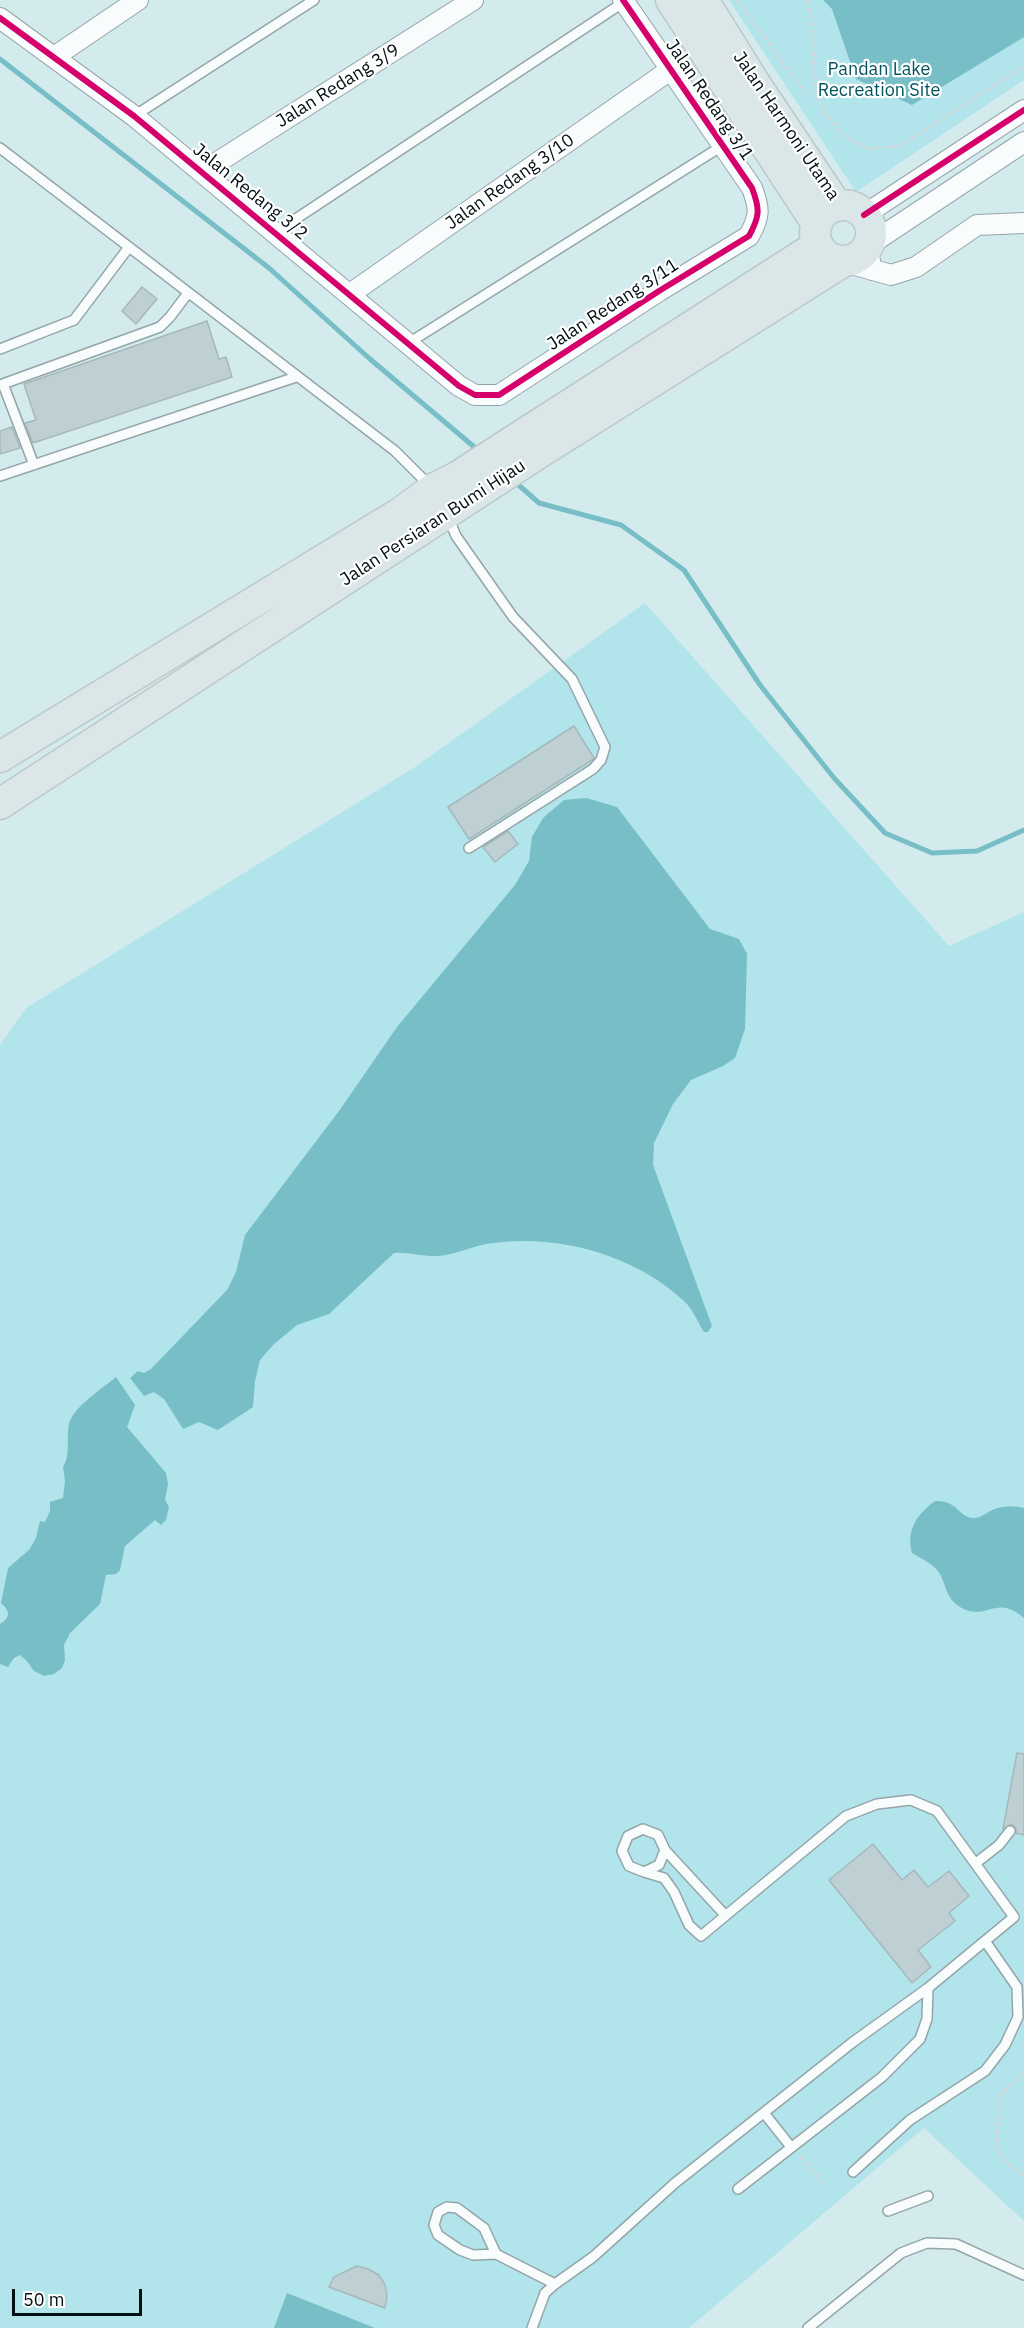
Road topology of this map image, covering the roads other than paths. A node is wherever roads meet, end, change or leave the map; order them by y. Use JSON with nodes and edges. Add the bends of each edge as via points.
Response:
{"nodes":[{"id":1,"x":138,"y":0,"type":"edge"},
{"id":2,"x":314,"y":0,"type":"edge"},
{"id":3,"x":473,"y":0,"type":"edge"},
{"id":4,"x":672,"y":0,"type":"edge"},
{"id":5,"x":703,"y":0,"type":"edge"},
{"id":6,"x":623,"y":1,"type":"edge"},
{"id":7,"x":0,"y":18,"type":"edge"},
{"id":8,"x":54,"y":57,"type":"junction"},
{"id":9,"x":670,"y":69,"type":"junction"},
{"id":10,"x":1024,"y":110,"type":"edge"},
{"id":11,"x":134,"y":116,"type":"junction"},
{"id":12,"x":1024,"y":142,"type":"edge"},
{"id":13,"x":722,"y":146,"type":"junction"},
{"id":14,"x":0,"y":148,"type":"edge"},
{"id":15,"x":202,"y":172,"type":"junction"},
{"id":16,"x":913,"y":184,"type":"junction"},
{"id":17,"x":928,"y":206,"type":"junction"},
{"id":18,"x":757,"y":222,"type":"joint"},
{"id":19,"x":834,"y":223,"type":"junction"},
{"id":20,"x":1024,"y":223,"type":"edge"},
{"id":21,"x":276,"y":232,"type":"junction"},
{"id":22,"x":129,"y":247,"type":"junction"},
{"id":23,"x":863,"y":256,"type":"junction"},
{"id":24,"x":188,"y":293,"type":"junction"},
{"id":25,"x":350,"y":294,"type":"junction"},
{"id":26,"x":407,"y":344,"type":"junction"},
{"id":27,"x":0,"y":349,"type":"edge"},
{"id":28,"x":296,"y":377,"type":"junction"},
{"id":29,"x":2,"y":385,"type":"edge"},
{"id":30,"x":475,"y":395,"type":"joint"},
{"id":31,"x":530,"y":445,"type":"junction"},
{"id":32,"x":34,"y":465,"type":"junction"},
{"id":33,"x":0,"y":476,"type":"edge"},
{"id":34,"x":448,"y":496,"type":"junction"},
{"id":35,"x":0,"y":757,"type":"edge"},
{"id":36,"x":0,"y":804,"type":"edge"},
{"id":37,"x":469,"y":848,"type":"dead end"},
{"id":38,"x":1010,"y":1831,"type":"dead end"},
{"id":39,"x":665,"y":1850,"type":"junction"},
{"id":40,"x":976,"y":1863,"type":"junction"},
{"id":41,"x":644,"y":1872,"type":"junction"},
{"id":42,"x":725,"y":1915,"type":"junction"},
{"id":43,"x":985,"y":1941,"type":"junction"},
{"id":44,"x":928,"y":1988,"type":"junction"},
{"id":45,"x":764,"y":2113,"type":"junction"},
{"id":46,"x":791,"y":2147,"type":"junction"},
{"id":47,"x":853,"y":2172,"type":"dead end"},
{"id":48,"x":738,"y":2189,"type":"dead end"},
{"id":49,"x":928,"y":2196,"type":"dead end"},
{"id":50,"x":888,"y":2211,"type":"dead end"},
{"id":51,"x":496,"y":2254,"type":"junction"},
{"id":52,"x":1024,"y":2275,"type":"edge"},
{"id":53,"x":555,"y":2284,"type":"junction"},
{"id":54,"x":532,"y":2328,"type":"edge"},
{"id":55,"x":808,"y":2328,"type":"edge"}],
"edges":[{"from":1,"to":8,"type":"street"},
{"from":2,"to":11,"type":"lane"},
{"from":3,"to":15,"type":"street","name":"Jalan Redang 3/9"},
{"from":4,"to":19,"type":"main road","name":"Jalan Harmoni Utama"},
{"from":5,"to":19,"type":"main road","name":"Jalan Harmoni Utama"},
{"from":6,"to":9,"type":"street","name":"Jalan Redang 3/1"},
{"from":6,"to":21,"type":"lane"},
{"from":7,"to":8,"type":"street","name":"Jalan Redang 3/2"},
{"from":8,"to":11,"type":"street","name":"Jalan Redang 3/2"},
{"from":9,"to":13,"type":"street","name":"Jalan Redang 3/1"},
{"from":9,"to":25,"type":"street","name":"Jalan Redang 3/10"},
{"from":10,"to":16,"type":"street","name":"Jalan Persiaran Bumi Hijau"},
{"from":11,"to":15,"type":"street","name":"Jalan Redang 3/2"},
{"from":12,"to":17,"type":"street"},
{"from":13,"to":18,"type":"street","name":"Jalan Redang 3/1","via":[[752,188],[759,206]]},
{"from":13,"to":26,"type":"lane"},
{"from":14,"to":22,"type":"lane"},
{"from":15,"to":21,"type":"street","name":"Jalan Redang 3/2"},
{"from":16,"to":17,"type":"street"},
{"from":16,"to":19,"type":"street","name":"Jalan Persiaran Bumi Hijau"},
{"from":17,"to":23,"type":"street"},
{"from":18,"to":30,"type":"street","name":"Jalan Redang 3/11","via":[[749,236],[516,385],[499,395]]},
{"from":19,"to":23,"type":"main road","name":"Jalan Harmoni Utama","via":[[870,225]]},
{"from":19,"to":23,"type":"main road","via":[[824,254],[831,259]]},
{"from":19,"to":31,"type":"main road","name":"Jalan Persiaran Bumi Hijau"},
{"from":20,"to":23,"type":"street","via":[[977,225],[916,267],[891,275]]},
{"from":21,"to":25,"type":"street","name":"Jalan Redang 3/2"},
{"from":22,"to":24,"type":"lane"},
{"from":22,"to":27,"type":"lane","via":[[74,320]]},
{"from":23,"to":31,"type":"main road","name":"Jalan Persiaran Bumi Hijau"},
{"from":24,"to":28,"type":"lane"},
{"from":24,"to":29,"type":"lane","via":[[160,327]]},
{"from":25,"to":26,"type":"street","name":"Jalan Redang 3/2"},
{"from":26,"to":30,"type":"street","name":"Jalan Redang 3/2"},
{"from":28,"to":32,"type":"lane"},
{"from":28,"to":34,"type":"lane"},
{"from":29,"to":32,"type":"lane"},
{"from":31,"to":34,"type":"main road","name":"Jalan Persiaran Bumi Hijau"},
{"from":32,"to":33,"type":"lane"},
{"from":34,"to":35,"type":"main road","name":"Jalan Persiaran Bumi Hijau","via":[[390,519]]},
{"from":34,"to":36,"type":"main road","name":"Jalan Persiaran Bumi Hijau"},
{"from":34,"to":37,"type":"lane","via":[[456,537],[513,617],[572,679],[605,747],[593,769]]},
{"from":38,"to":40,"type":"lane"},
{"from":39,"to":41,"type":"lane","via":[[659,1865]]},
{"from":39,"to":41,"type":"lane","via":[[658,1835],[643,1829],[628,1836],[622,1851],[629,1866]]},
{"from":39,"to":42,"type":"lane"},
{"from":40,"to":42,"type":"lane","via":[[937,1811],[911,1800],[877,1804],[846,1816]]},
{"from":40,"to":43,"type":"lane","via":[[1014,1917]]},
{"from":41,"to":42,"type":"lane","via":[[664,1878],[689,1925],[701,1936]]},
{"from":43,"to":44,"type":"lane"},
{"from":43,"to":47,"type":"lane","via":[[1017,1987],[1018,2017],[1005,2045],[985,2071],[910,2120]]},
{"from":44,"to":45,"type":"lane"},
{"from":44,"to":46,"type":"lane","via":[[927,2019],[920,2039],[882,2077]]},
{"from":45,"to":46,"type":"lane"},
{"from":45,"to":53,"type":"lane"},
{"from":46,"to":48,"type":"lane"},
{"from":49,"to":50,"type":"lane"},
{"from":51,"to":51,"type":"lane","via":[[473,2255],[438,2235],[434,2225],[438,2212],[447,2207],[458,2208],[472,2217],[484,2228]]},
{"from":51,"to":53,"type":"lane"},
{"from":52,"to":55,"type":"lane","via":[[956,2244],[927,2243],[901,2253]]},
{"from":53,"to":54,"type":"lane","via":[[545,2294]]}]}
